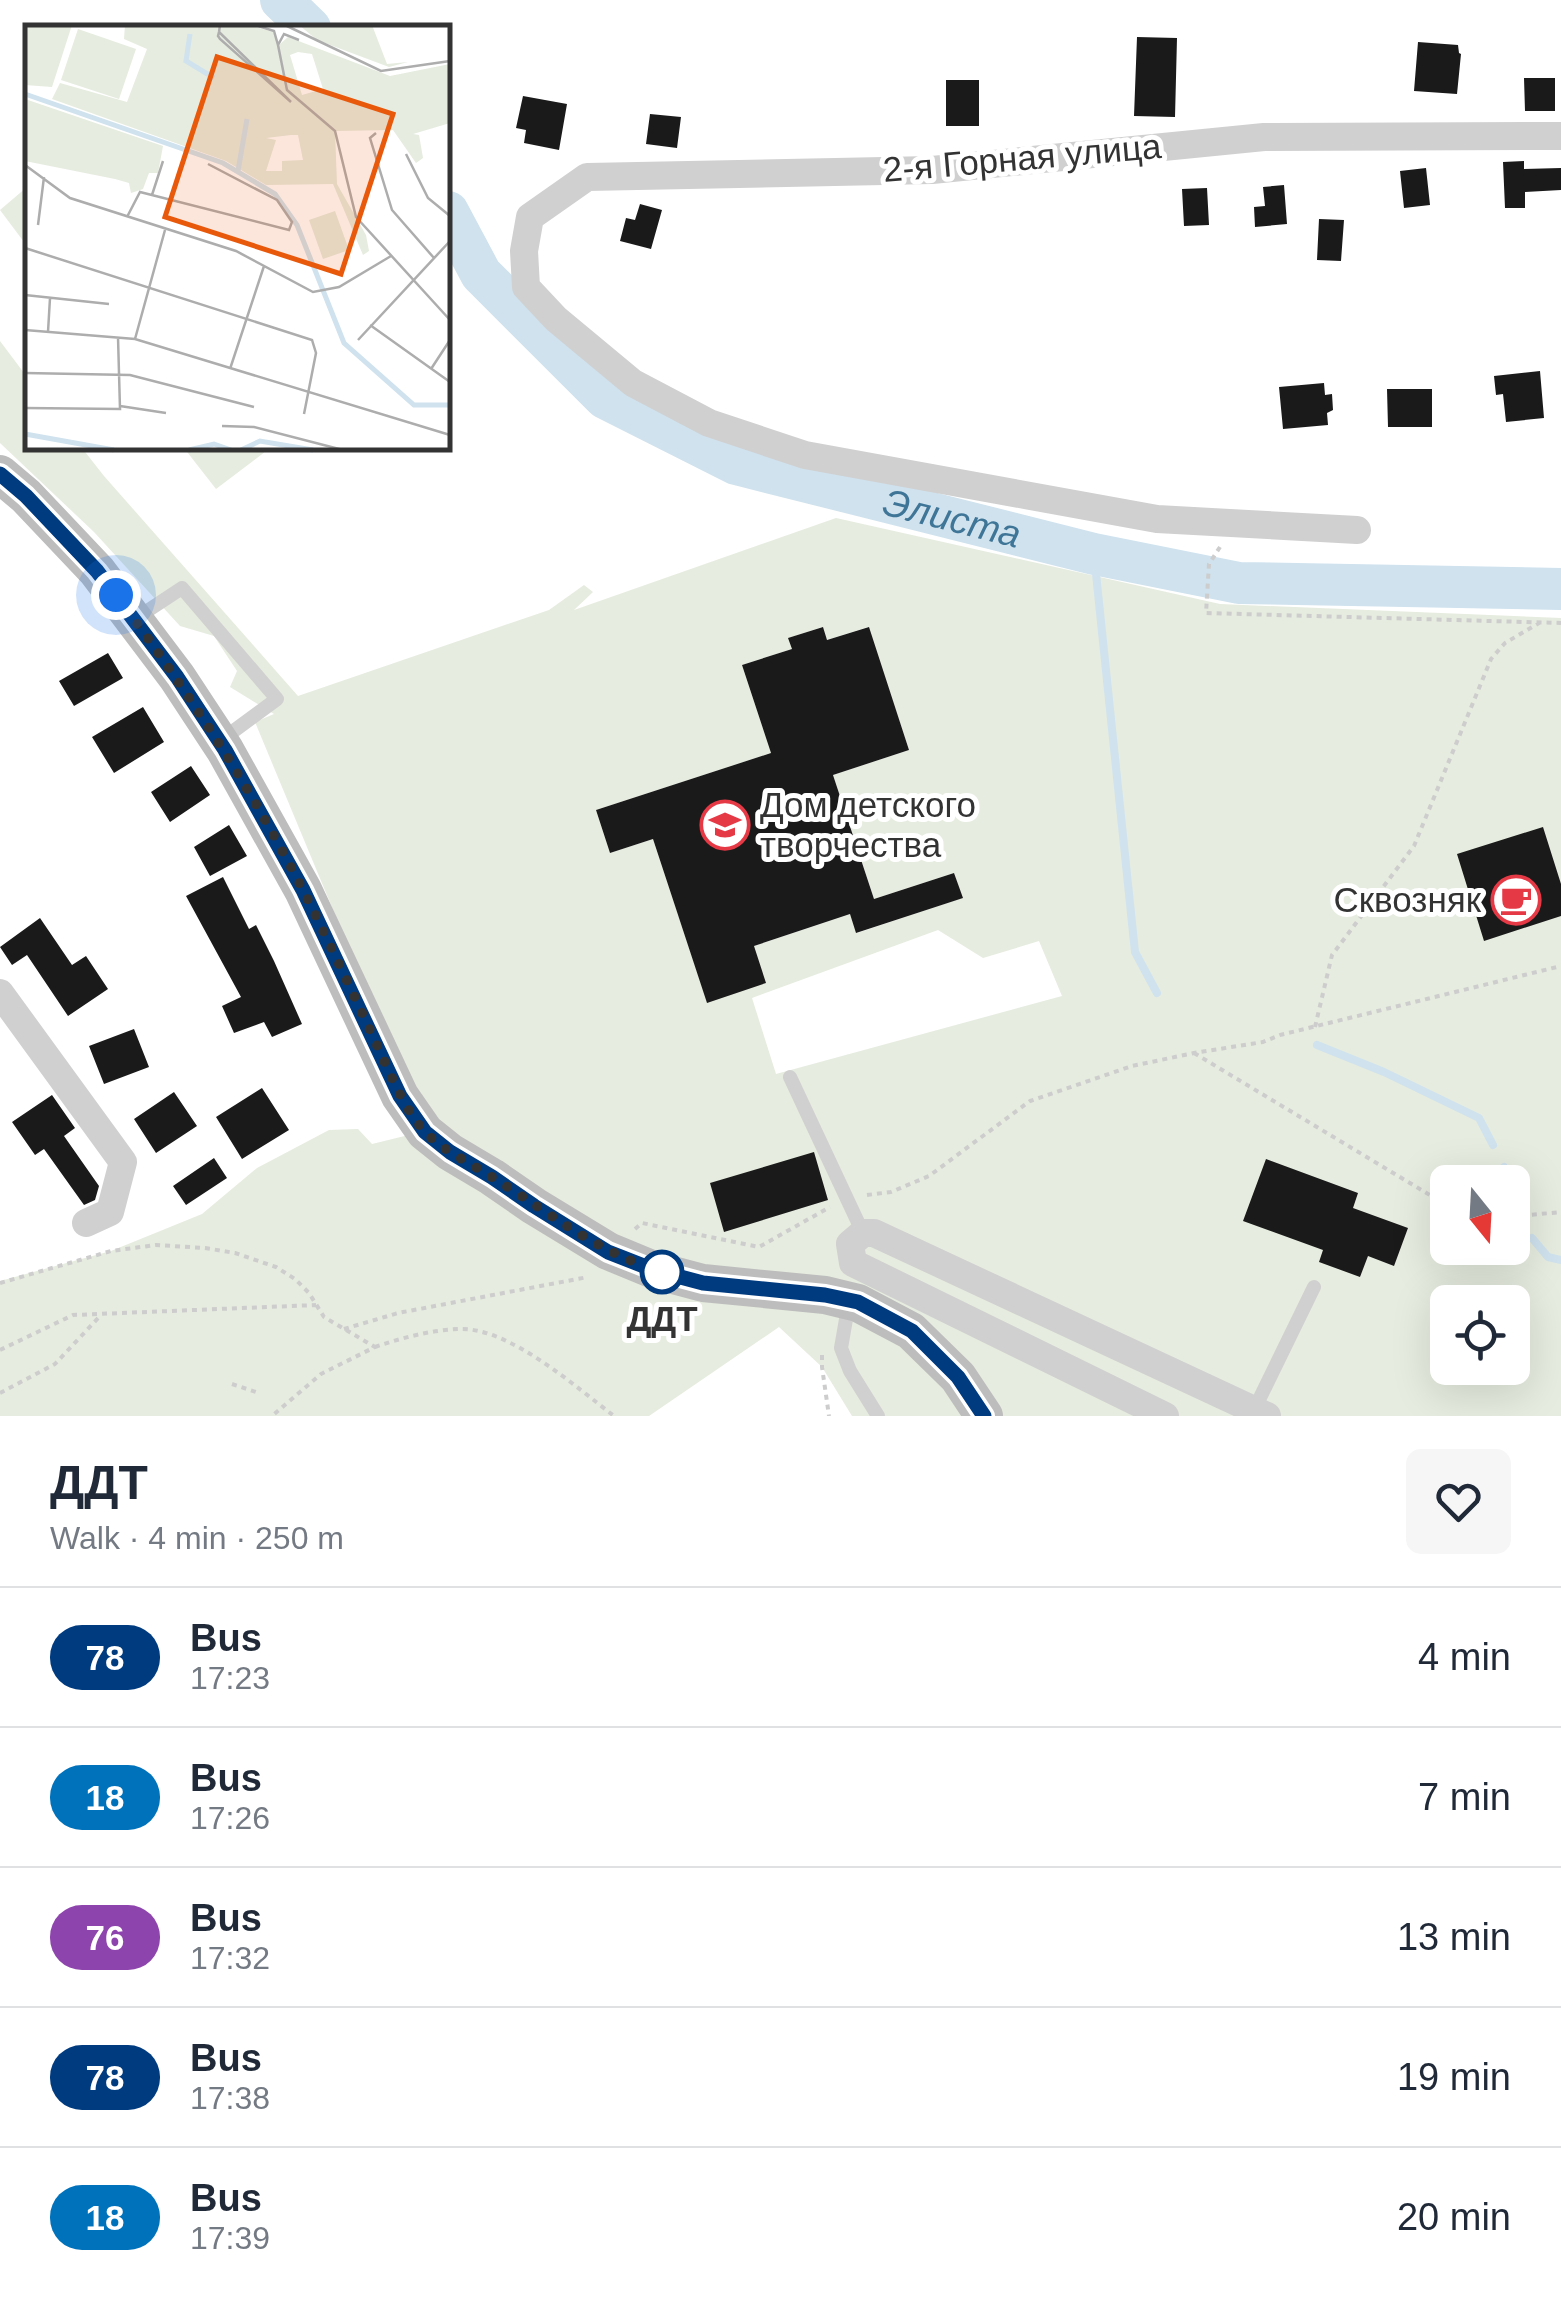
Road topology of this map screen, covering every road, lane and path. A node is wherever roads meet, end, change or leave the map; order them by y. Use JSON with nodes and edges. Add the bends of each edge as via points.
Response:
{"nodes":[{"id":1,"x":1561,"y":136,"type":"edge"},
{"id":2,"x":0,"y":474,"type":"edge"},
{"id":3,"x":1356,"y":530,"type":"dead end"},
{"id":4,"x":1209,"y":564,"type":"dead end"},
{"id":5,"x":134,"y":620,"type":"junction"},
{"id":6,"x":1539,"y":623,"type":"junction"},
{"id":7,"x":1561,"y":624,"type":"edge"},
{"id":8,"x":219,"y":741,"type":"junction"},
{"id":9,"x":1561,"y":966,"type":"edge"},
{"id":10,"x":0,"y":993,"type":"edge"},
{"id":11,"x":1314,"y":1027,"type":"junction"},
{"id":12,"x":1194,"y":1053,"type":"junction"},
{"id":13,"x":790,"y":1076,"type":"dead end"},
{"id":14,"x":1430,"y":1195,"type":"edge"},
{"id":15,"x":847,"y":1197,"type":"junction"},
{"id":16,"x":1561,"y":1212,"type":"edge"},
{"id":17,"x":1530,"y":1215,"type":"edge"},
{"id":18,"x":86,"y":1223,"type":"dead end"},
{"id":19,"x":863,"y":1233,"type":"junction"},
{"id":20,"x":608,"y":1252,"type":"junction"},
{"id":21,"x":0,"y":1283,"type":"edge"},
{"id":22,"x":1314,"y":1288,"type":"dead end"},
{"id":23,"x":849,"y":1300,"type":"junction"},
{"id":24,"x":316,"y":1305,"type":"junction"},
{"id":25,"x":101,"y":1315,"type":"junction"},
{"id":26,"x":344,"y":1329,"type":"junction"},
{"id":27,"x":374,"y":1347,"type":"junction"},
{"id":28,"x":0,"y":1350,"type":"edge"},
{"id":29,"x":232,"y":1384,"type":"dead end"},
{"id":30,"x":256,"y":1392,"type":"dead end"},
{"id":31,"x":0,"y":1393,"type":"edge"},
{"id":32,"x":1260,"y":1413,"type":"edge"},
{"id":33,"x":272,"y":1416,"type":"edge"},
{"id":34,"x":614,"y":1416,"type":"edge"},
{"id":35,"x":878,"y":1416,"type":"edge"},
{"id":36,"x":984,"y":1416,"type":"edge"},
{"id":37,"x":1164,"y":1416,"type":"edge"}],
"edges":[{"from":1,"to":3,"type":"street","name":"2-я Горная улица","via":[[1264,137],[932,170],[587,176],[530,217],[526,287],[633,384],[709,423],[805,455],[1157,519]]},
{"from":2,"to":5,"type":"main road","via":[[64,533]]},
{"from":4,"to":6,"type":"path","via":[[1206,614]]},
{"from":5,"to":8,"type":"main road"},
{"from":5,"to":8,"type":"lane","via":[[182,588],[277,698]]},
{"from":6,"to":7,"type":"path"},
{"from":6,"to":11,"type":"path","via":[[1506,642],[1491,660],[1414,846],[1332,955]]},
{"from":8,"to":20,"type":"main road","via":[[289,864],[400,1096],[425,1132]]},
{"from":9,"to":11,"type":"path"},
{"from":10,"to":18,"type":"street","via":[[123,1162],[110,1212]]},
{"from":11,"to":12,"type":"path"},
{"from":12,"to":14,"type":"path"},
{"from":12,"to":15,"type":"path","via":[[1030,1101],[929,1176],[891,1192]]},
{"from":13,"to":15,"type":"lane"},
{"from":15,"to":19,"type":"lane"},
{"from":15,"to":20,"type":"path","via":[[759,1247],[642,1223]]},
{"from":16,"to":17,"type":"path"},
{"from":19,"to":32,"type":"street"},
{"from":19,"to":37,"type":"street","via":[[850,1244],[853,1263]]},
{"from":20,"to":23,"type":"main road","via":[[703,1283]]},
{"from":20,"to":26,"type":"path","via":[[596,1275]]},
{"from":21,"to":24,"type":"path","via":[[111,1251],[205,1248],[276,1267]]},
{"from":22,"to":32,"type":"lane"},
{"from":23,"to":35,"type":"lane","via":[[841,1348]]},
{"from":23,"to":36,"type":"main road","via":[[912,1331],[958,1377]]},
{"from":24,"to":25,"type":"path"},
{"from":24,"to":26,"type":"path"},
{"from":25,"to":28,"type":"path","via":[[73,1314]]},
{"from":25,"to":31,"type":"path","via":[[55,1364]]},
{"from":26,"to":27,"type":"path"},
{"from":27,"to":33,"type":"path","via":[[321,1374]]},
{"from":27,"to":34,"type":"path","via":[[462,1328],[496,1337],[546,1363]]},
{"from":29,"to":30,"type":"path"}]}
